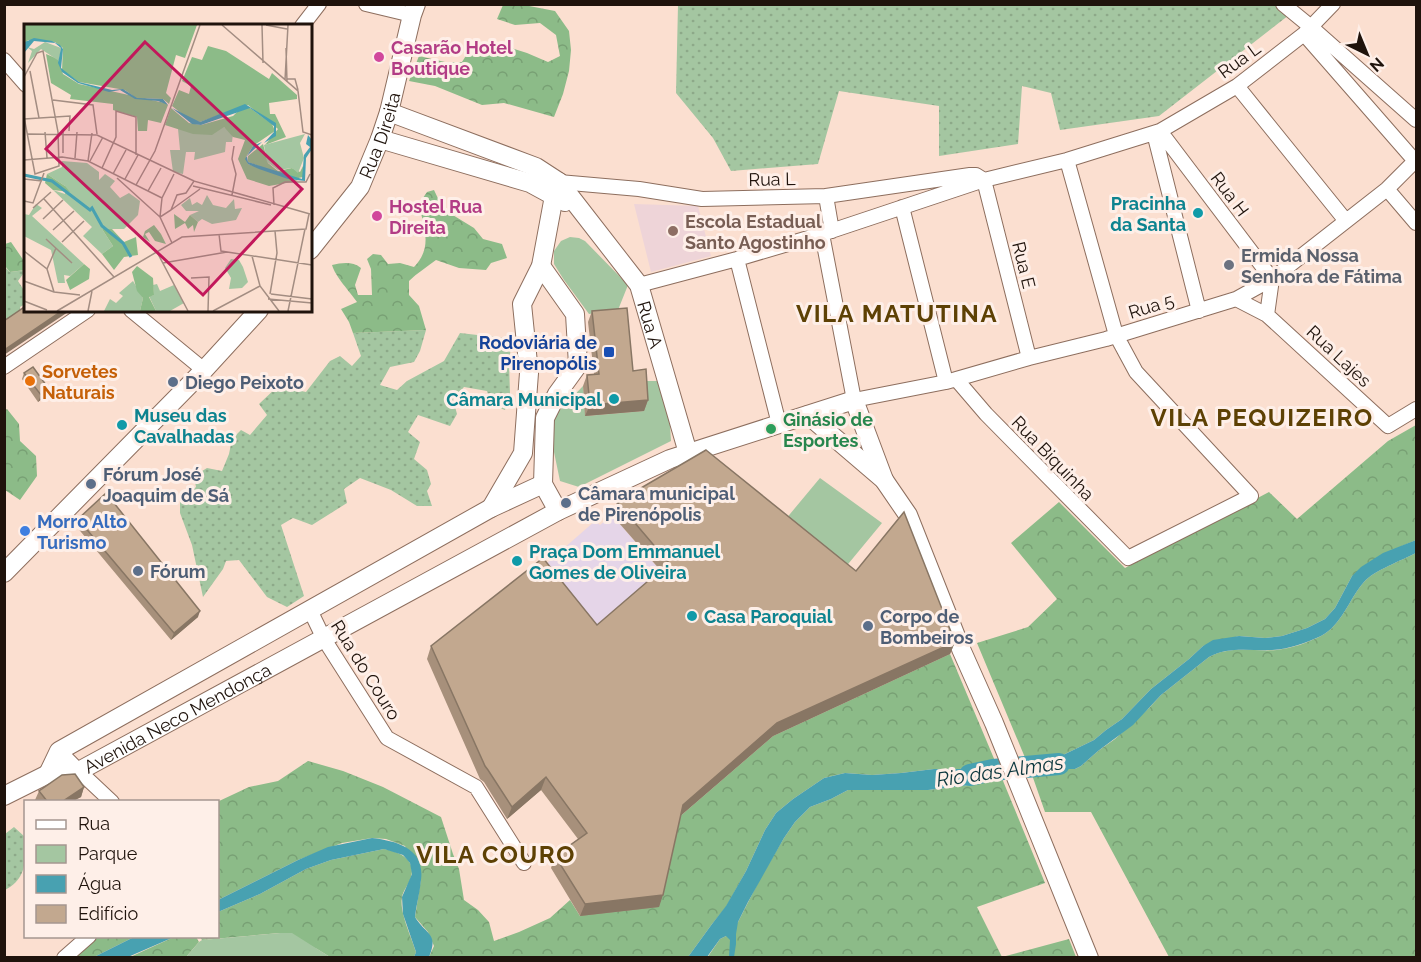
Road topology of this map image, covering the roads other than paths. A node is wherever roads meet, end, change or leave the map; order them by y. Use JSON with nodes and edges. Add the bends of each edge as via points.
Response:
{"nodes":[{"id":1,"x":319,"y":4,"type":"edge"},
{"id":2,"x":366,"y":4,"type":"edge"},
{"id":3,"x":1283,"y":4,"type":"edge"},
{"id":4,"x":1333,"y":4,"type":"edge"},
{"id":5,"x":414,"y":10,"type":"edge"},
{"id":6,"x":304,"y":24,"type":"edge"},
{"id":7,"x":1307,"y":31,"type":"junction"},
{"id":8,"x":4,"y":60,"type":"edge"},
{"id":9,"x":24,"y":83,"type":"edge"},
{"id":10,"x":1237,"y":86,"type":"junction"},
{"id":11,"x":389,"y":112,"type":"junction"},
{"id":12,"x":1416,"y":120,"type":"edge"},
{"id":13,"x":1157,"y":132,"type":"junction"},
{"id":14,"x":380,"y":139,"type":"junction"},
{"id":15,"x":1067,"y":160,"type":"junction"},
{"id":16,"x":1416,"y":161,"type":"edge"},
{"id":17,"x":984,"y":180,"type":"junction"},
{"id":18,"x":556,"y":189,"type":"junction"},
{"id":19,"x":1387,"y":189,"type":"junction"},
{"id":20,"x":826,"y":196,"type":"junction"},
{"id":21,"x":902,"y":207,"type":"junction"},
{"id":22,"x":1346,"y":221,"type":"junction"},
{"id":23,"x":1416,"y":223,"type":"edge"},
{"id":24,"x":827,"y":232,"type":"junction"},
{"id":25,"x":312,"y":247,"type":"edge"},
{"id":26,"x":737,"y":259,"type":"junction"},
{"id":27,"x":541,"y":266,"type":"junction"},
{"id":28,"x":1272,"y":279,"type":"junction"},
{"id":29,"x":639,"y":285,"type":"junction"},
{"id":30,"x":1236,"y":299,"type":"junction"},
{"id":31,"x":1199,"y":311,"type":"junction"},
{"id":32,"x":133,"y":312,"type":"edge"},
{"id":33,"x":257,"y":312,"type":"edge"},
{"id":34,"x":82,"y":313,"type":"edge"},
{"id":35,"x":1268,"y":315,"type":"junction"},
{"id":36,"x":1116,"y":335,"type":"junction"},
{"id":37,"x":1029,"y":358,"type":"junction"},
{"id":38,"x":4,"y":367,"type":"edge"},
{"id":39,"x":204,"y":370,"type":"junction"},
{"id":40,"x":951,"y":380,"type":"junction"},
{"id":41,"x":854,"y":400,"type":"junction"},
{"id":42,"x":1416,"y":409,"type":"edge"},
{"id":43,"x":808,"y":415,"type":"junction"},
{"id":44,"x":779,"y":424,"type":"junction"},
{"id":45,"x":688,"y":453,"type":"junction"},
{"id":46,"x":884,"y":480,"type":"junction"},
{"id":47,"x":543,"y":484,"type":"junction"},
{"id":48,"x":491,"y":508,"type":"junction"},
{"id":49,"x":558,"y":511,"type":"junction"},
{"id":50,"x":4,"y":573,"type":"edge"},
{"id":51,"x":310,"y":610,"type":"junction"},
{"id":52,"x":324,"y":639,"type":"junction"},
{"id":53,"x":59,"y":751,"type":"junction"},
{"id":54,"x":79,"y":771,"type":"junction"},
{"id":55,"x":48,"y":774,"type":"junction"},
{"id":56,"x":4,"y":796,"type":"edge"},
{"id":57,"x":111,"y":800,"type":"edge"},
{"id":58,"x":524,"y":863,"type":"dead end"},
{"id":59,"x":87,"y":938,"type":"edge"},
{"id":60,"x":64,"y":957,"type":"edge"},
{"id":61,"x":1089,"y":957,"type":"edge"}],
"edges":[{"from":1,"to":6,"type":"street"},
{"from":2,"to":5,"type":"street"},
{"from":3,"to":7,"type":"street"},
{"from":4,"to":7,"type":"street","name":"Rua L"},
{"from":5,"to":11,"type":"street","name":"Rua Direita"},
{"from":7,"to":10,"type":"street","name":"Rua L"},
{"from":7,"to":12,"type":"street"},
{"from":7,"to":16,"type":"street"},
{"from":8,"to":9,"type":"street"},
{"from":10,"to":13,"type":"street","name":"Rua L"},
{"from":10,"to":22,"type":"street"},
{"from":11,"to":14,"type":"street","name":"Rua Direita"},
{"from":11,"to":18,"type":"street","via":[[536,167]]},
{"from":13,"to":15,"type":"street","name":"Rua L"},
{"from":13,"to":28,"type":"street","name":"Rua H"},
{"from":13,"to":31,"type":"street"},
{"from":14,"to":18,"type":"street"},
{"from":14,"to":25,"type":"street","name":"Rua Direita","via":[[360,187]]},
{"from":15,"to":17,"type":"street","name":"Rua L"},
{"from":15,"to":36,"type":"street"},
{"from":16,"to":19,"type":"street","name":"Rua 5"},
{"from":17,"to":20,"type":"street","name":"Rua L","via":[[970,175]]},
{"from":17,"to":21,"type":"street","name":"Rua L"},
{"from":17,"to":37,"type":"street","name":"Rua E"},
{"from":18,"to":20,"type":"street","name":"Rua L","via":[[639,189],[702,199]]},
{"from":18,"to":27,"type":"street"},
{"from":18,"to":29,"type":"street","name":"Rua A","via":[[582,211]]},
{"from":19,"to":22,"type":"street","name":"Rua 5"},
{"from":19,"to":23,"type":"street"},
{"from":20,"to":24,"type":"street"},
{"from":21,"to":24,"type":"street","name":"Rua L"},
{"from":21,"to":40,"type":"street"},
{"from":22,"to":28,"type":"street","name":"Rua 5"},
{"from":24,"to":26,"type":"street","name":"Rua L"},
{"from":24,"to":41,"type":"street"},
{"from":26,"to":29,"type":"street","name":"Rua L"},
{"from":26,"to":44,"type":"street"},
{"from":27,"to":47,"type":"street","via":[[575,314],[578,365],[545,418]]},
{"from":27,"to":48,"type":"street","via":[[522,304],[529,373],[523,453]]},
{"from":28,"to":30,"type":"street","name":"Rua 5"},
{"from":28,"to":35,"type":"street"},
{"from":29,"to":45,"type":"street","name":"Rua A"},
{"from":30,"to":31,"type":"street","name":"Rua 5"},
{"from":30,"to":35,"type":"street","name":"Rua Lajes"},
{"from":31,"to":36,"type":"street","name":"Rua 5"},
{"from":32,"to":39,"type":"street"},
{"from":33,"to":39,"type":"street"},
{"from":34,"to":38,"type":"street"},
{"from":35,"to":42,"type":"street","name":"Rua Lajes","via":[[1388,426]]},
{"from":36,"to":37,"type":"street","name":"Rua 5"},
{"from":36,"to":40,"type":"street","name":"Rua Biquinha","via":[[1136,372],[1251,496],[1128,558]]},
{"from":37,"to":40,"type":"street","name":"Rua 5"},
{"from":39,"to":50,"type":"street"},
{"from":40,"to":41,"type":"street","name":"Rua 5"},
{"from":41,"to":43,"type":"street","name":"Avenida Neco Mendonça"},
{"from":41,"to":46,"type":"street"},
{"from":43,"to":44,"type":"street","name":"Avenida Neco Mendonça"},
{"from":43,"to":46,"type":"street"},
{"from":44,"to":45,"type":"street","name":"Avenida Neco Mendonça"},
{"from":45,"to":49,"type":"street","name":"Avenida Neco Mendonça"},
{"from":46,"to":61,"type":"street","via":[[908,515]]},
{"from":47,"to":48,"type":"street","name":"Avenida Neco Mendonça"},
{"from":47,"to":49,"type":"street"},
{"from":48,"to":51,"type":"street","name":"Avenida Neco Mendonça"},
{"from":49,"to":52,"type":"street","name":"Avenida Neco Mendonça"},
{"from":51,"to":52,"type":"street","name":"Rua do Couro"},
{"from":51,"to":53,"type":"street","name":"Avenida Neco Mendonça"},
{"from":52,"to":54,"type":"street","name":"Avenida Neco Mendonça"},
{"from":52,"to":58,"type":"street","name":"Rua do Couro","via":[[387,738],[476,787]]},
{"from":53,"to":54,"type":"street"},
{"from":53,"to":55,"type":"street","name":"Avenida Neco Mendonça"},
{"from":54,"to":55,"type":"street","name":"Avenida Neco Mendonça"},
{"from":54,"to":57,"type":"street"},
{"from":55,"to":56,"type":"street"},
{"from":59,"to":60,"type":"street"}]}
